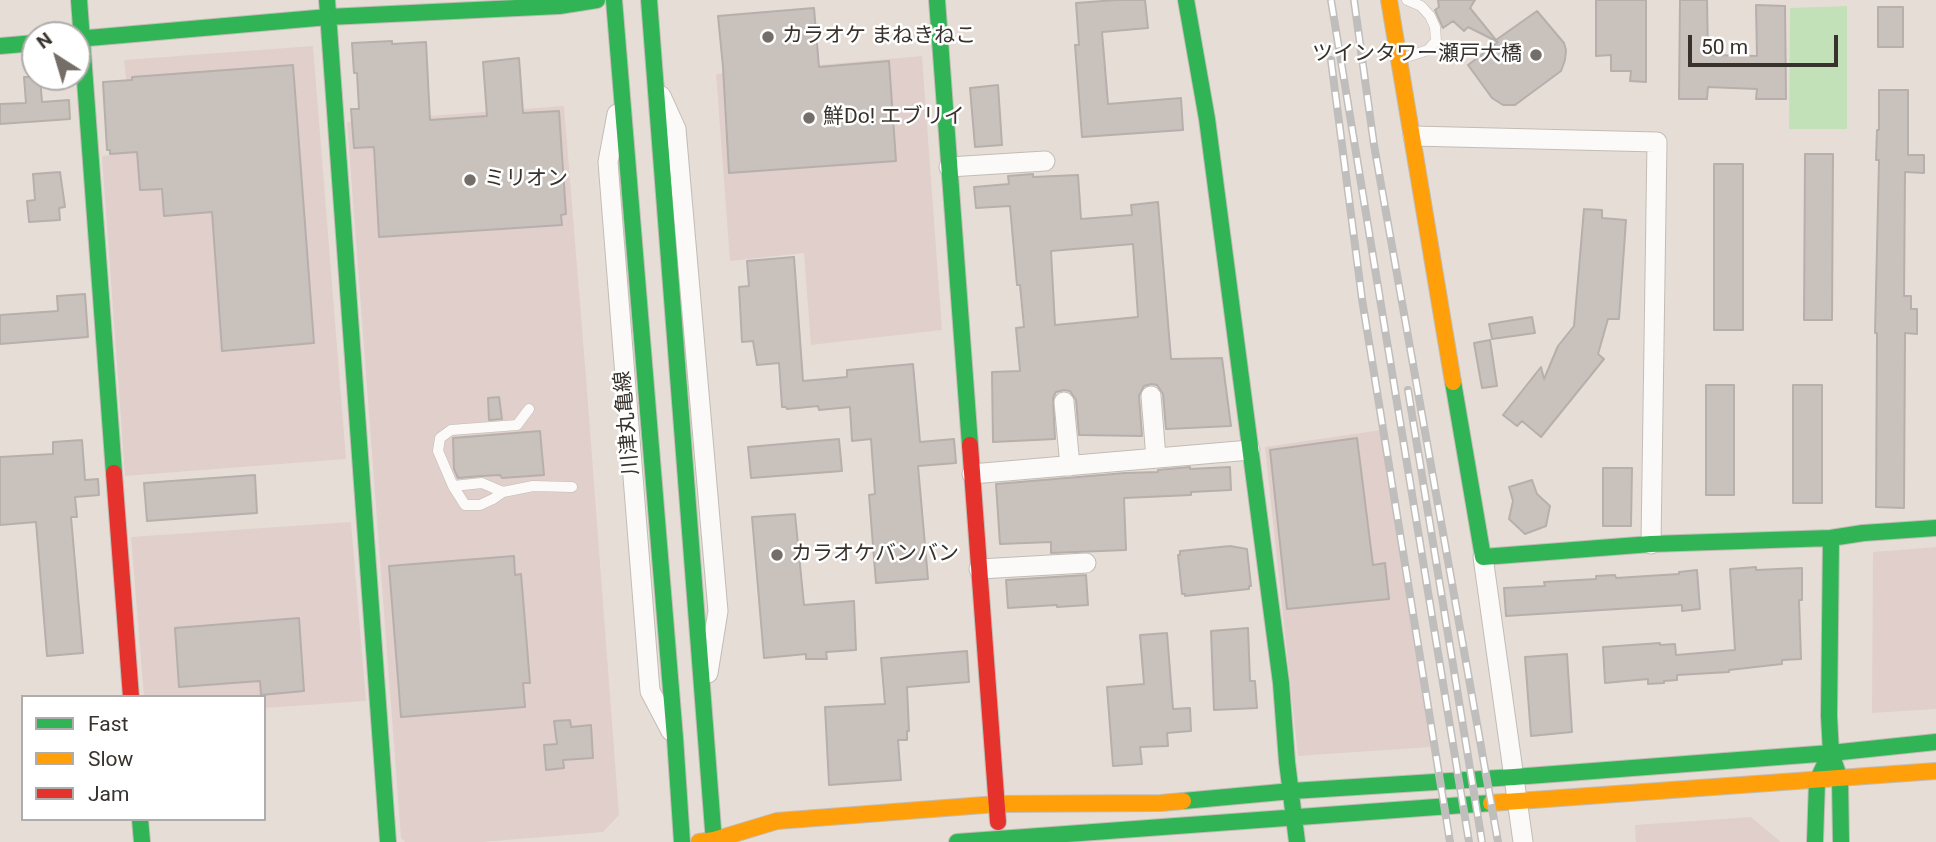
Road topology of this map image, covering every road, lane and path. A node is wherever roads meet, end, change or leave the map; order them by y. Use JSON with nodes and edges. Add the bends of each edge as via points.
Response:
{"nodes":[{"id":1,"x":79,"y":0,"type":"edge"},
{"id":2,"x":327,"y":0,"type":"edge"},
{"id":3,"x":597,"y":0,"type":"edge"},
{"id":4,"x":614,"y":0,"type":"edge"},
{"id":5,"x":649,"y":0,"type":"edge"},
{"id":6,"x":937,"y":0,"type":"edge"},
{"id":7,"x":1186,"y":0,"type":"edge"},
{"id":8,"x":1407,"y":0,"type":"edge"},
{"id":9,"x":1393,"y":1,"type":"edge"},
{"id":10,"x":328,"y":17,"type":"junction"},
{"id":11,"x":79,"y":21,"type":"edge"},
{"id":12,"x":91,"y":37,"type":"edge"},
{"id":13,"x":21,"y":44,"type":"edge"},
{"id":14,"x":0,"y":46,"type":"edge"},
{"id":15,"x":1399,"y":59,"type":"junction"},
{"id":16,"x":654,"y":79,"type":"joint"},
{"id":17,"x":622,"y":88,"type":"joint"},
{"id":18,"x":83,"y":91,"type":"edge"},
{"id":19,"x":1413,"y":136,"type":"junction"},
{"id":20,"x":1045,"y":161,"type":"dead end"},
{"id":21,"x":949,"y":167,"type":"junction"},
{"id":22,"x":1151,"y":396,"type":"dead end"},
{"id":23,"x":1064,"y":402,"type":"dead end"},
{"id":24,"x":529,"y":409,"type":"dead end"},
{"id":25,"x":1250,"y":450,"type":"junction"},
{"id":26,"x":1156,"y":458,"type":"junction"},
{"id":27,"x":1070,"y":466,"type":"junction"},
{"id":28,"x":972,"y":474,"type":"junction"},
{"id":29,"x":453,"y":486,"type":"junction"},
{"id":30,"x":572,"y":487,"type":"dead end"},
{"id":31,"x":503,"y":492,"type":"junction"},
{"id":32,"x":1936,"y":528,"type":"edge"},
{"id":33,"x":1831,"y":538,"type":"junction"},
{"id":34,"x":1651,"y":544,"type":"junction"},
{"id":35,"x":1483,"y":557,"type":"junction"},
{"id":36,"x":1086,"y":564,"type":"dead end"},
{"id":37,"x":979,"y":569,"type":"junction"},
{"id":38,"x":131,"y":695,"type":"edge"},
{"id":39,"x":703,"y":704,"type":"joint"},
{"id":40,"x":675,"y":738,"type":"joint"},
{"id":41,"x":1936,"y":743,"type":"edge"},
{"id":42,"x":1831,"y":753,"type":"junction"},
{"id":43,"x":1936,"y":771,"type":"edge"},
{"id":44,"x":1514,"y":777,"type":"junction"},
{"id":45,"x":1840,"y":779,"type":"junction"},
{"id":46,"x":1817,"y":781,"type":"junction"},
{"id":47,"x":1292,"y":791,"type":"junction"},
{"id":48,"x":1517,"y":802,"type":"junction"},
{"id":49,"x":997,"y":804,"type":"junction"},
{"id":50,"x":1294,"y":818,"type":"junction"},
{"id":51,"x":140,"y":821,"type":"edge"},
{"id":52,"x":1000,"y":840,"type":"edge"},
{"id":53,"x":142,"y":842,"type":"edge"},
{"id":54,"x":388,"y":842,"type":"edge"},
{"id":55,"x":681,"y":842,"type":"edge"},
{"id":56,"x":712,"y":842,"type":"edge"},
{"id":57,"x":957,"y":842,"type":"edge"},
{"id":58,"x":1297,"y":842,"type":"edge"},
{"id":59,"x":1523,"y":842,"type":"edge"},
{"id":60,"x":1815,"y":842,"type":"edge"},
{"id":61,"x":1840,"y":842,"type":"edge"}],
"edges":[{"from":1,"to":11,"type":"street"},
{"from":2,"to":10,"type":"street"},
{"from":3,"to":10,"type":"street","via":[[559,6]]},
{"from":4,"to":17,"type":"street"},
{"from":5,"to":16,"type":"street"},
{"from":6,"to":21,"type":"street"},
{"from":7,"to":25,"type":"street","via":[[1207,119]]},
{"from":8,"to":15,"type":"lane","via":[[1422,6],[1430,16],[1436,41],[1428,50]]},
{"from":9,"to":15,"type":"street"},
{"from":10,"to":12,"type":"street"},
{"from":10,"to":54,"type":"street"},
{"from":13,"to":14,"type":"street"},
{"from":15,"to":19,"type":"street"},
{"from":16,"to":39,"type":"street","via":[[676,129],[718,611]]},
{"from":17,"to":40,"type":"street","via":[[608,162],[650,691]]},
{"from":18,"to":38,"type":"street"},
{"from":19,"to":34,"type":"street","via":[[1657,142]]},
{"from":19,"to":35,"type":"street"},
{"from":20,"to":21,"type":"street"},
{"from":21,"to":28,"type":"street"},
{"from":22,"to":26,"type":"street"},
{"from":23,"to":27,"type":"street"},
{"from":24,"to":29,"type":"lane","via":[[517,425],[451,430],[440,438],[438,451]]},
{"from":25,"to":26,"type":"street"},
{"from":25,"to":47,"type":"street"},
{"from":26,"to":27,"type":"street"},
{"from":27,"to":28,"type":"street"},
{"from":28,"to":37,"type":"street"},
{"from":29,"to":31,"type":"lane","via":[[482,483]]},
{"from":29,"to":31,"type":"lane","via":[[465,505],[480,505]]},
{"from":30,"to":31,"type":"lane","via":[[533,485]]},
{"from":32,"to":33,"type":"street"},
{"from":33,"to":34,"type":"street"},
{"from":33,"to":42,"type":"street"},
{"from":34,"to":35,"type":"street"},
{"from":35,"to":44,"type":"street"},
{"from":36,"to":37,"type":"street"},
{"from":37,"to":49,"type":"street"},
{"from":39,"to":56,"type":"street"},
{"from":40,"to":55,"type":"street"},
{"from":41,"to":42,"type":"street"},
{"from":42,"to":44,"type":"street"},
{"from":42,"to":45,"type":"street"},
{"from":42,"to":46,"type":"street"},
{"from":43,"to":45,"type":"street"},
{"from":44,"to":47,"type":"street"},
{"from":44,"to":48,"type":"street"},
{"from":45,"to":46,"type":"street"},
{"from":45,"to":61,"type":"street"},
{"from":46,"to":48,"type":"street"},
{"from":46,"to":60,"type":"street"},
{"from":47,"to":49,"type":"street","via":[[1161,803]]},
{"from":47,"to":50,"type":"street"},
{"from":48,"to":50,"type":"street"},
{"from":48,"to":59,"type":"street"},
{"from":49,"to":52,"type":"street"},
{"from":49,"to":56,"type":"street","via":[[777,821]]},
{"from":50,"to":52,"type":"street"},
{"from":50,"to":58,"type":"street"},
{"from":51,"to":53,"type":"street"},
{"from":52,"to":57,"type":"street"}]}
